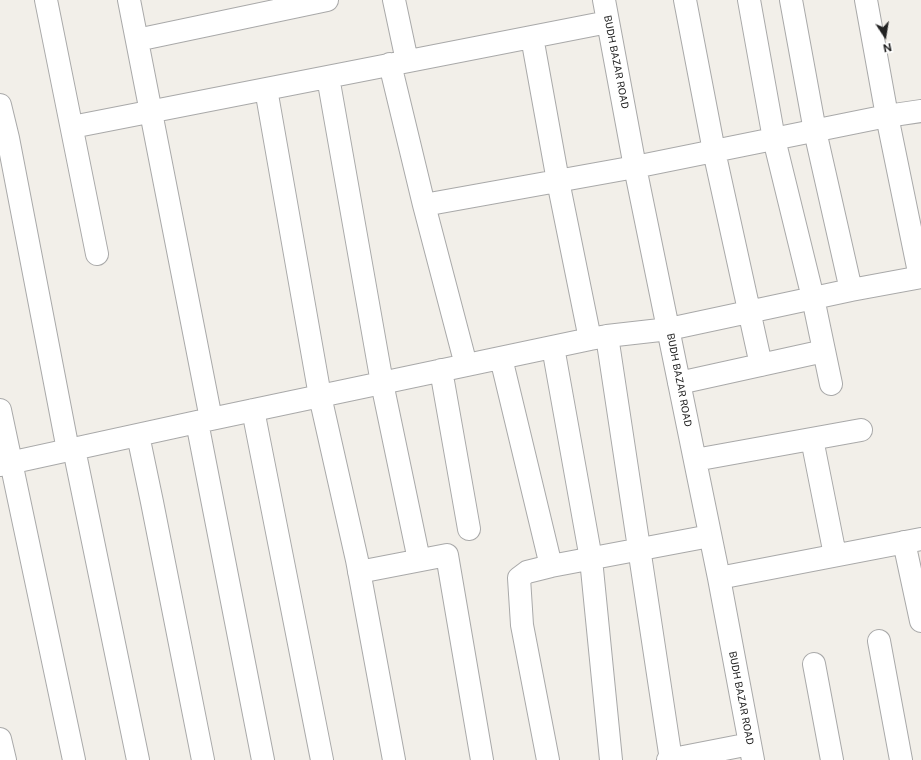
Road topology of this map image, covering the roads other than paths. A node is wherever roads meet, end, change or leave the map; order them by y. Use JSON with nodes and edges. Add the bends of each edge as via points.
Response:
{"nodes":[{"id":1,"x":46,"y":0,"type":"edge"},
{"id":2,"x":129,"y":0,"type":"edge"},
{"id":3,"x":327,"y":0,"type":"edge"},
{"id":4,"x":394,"y":0,"type":"edge"},
{"id":5,"x":604,"y":0,"type":"edge"},
{"id":6,"x":685,"y":0,"type":"edge"},
{"id":7,"x":750,"y":0,"type":"edge"},
{"id":8,"x":791,"y":0,"type":"edge"},
{"id":9,"x":866,"y":0,"type":"edge"},
{"id":10,"x":608,"y":22,"type":"junction"},
{"id":11,"x":532,"y":37,"type":"junction"},
{"id":12,"x":137,"y":40,"type":"junction"},
{"id":13,"x":399,"y":63,"type":"junction"},
{"id":14,"x":328,"y":77,"type":"junction"},
{"id":15,"x":266,"y":89,"type":"junction"},
{"id":16,"x":0,"y":104,"type":"edge"},
{"id":17,"x":921,"y":111,"type":"edge"},
{"id":18,"x":151,"y":112,"type":"junction"},
{"id":19,"x":887,"y":116,"type":"junction"},
{"id":20,"x":72,"y":127,"type":"junction"},
{"id":21,"x":815,"y":131,"type":"junction"},
{"id":22,"x":4,"y":139,"type":"edge"},
{"id":23,"x":774,"y":139,"type":"junction"},
{"id":24,"x":714,"y":151,"type":"junction"},
{"id":25,"x":636,"y":167,"type":"junction"},
{"id":26,"x":558,"y":181,"type":"junction"},
{"id":27,"x":424,"y":205,"type":"junction"},
{"id":28,"x":97,"y":254,"type":"dead end"},
{"id":29,"x":921,"y":277,"type":"edge"},
{"id":30,"x":850,"y":290,"type":"junction"},
{"id":31,"x":813,"y":298,"type":"junction"},
{"id":32,"x":750,"y":312,"type":"junction"},
{"id":33,"x":668,"y":329,"type":"junction"},
{"id":34,"x":599,"y":337,"type":"junction"},
{"id":35,"x":553,"y":347,"type":"junction"},
{"id":36,"x":824,"y":351,"type":"junction"},
{"id":37,"x":501,"y":358,"type":"junction"},
{"id":38,"x":466,"y":365,"type":"junction"},
{"id":39,"x":761,"y":365,"type":"junction"},
{"id":40,"x":441,"y":370,"type":"junction"},
{"id":41,"x":382,"y":383,"type":"junction"},
{"id":42,"x":679,"y":383,"type":"junction"},
{"id":43,"x":831,"y":384,"type":"dead end"},
{"id":44,"x":320,"y":396,"type":"junction"},
{"id":45,"x":0,"y":410,"type":"edge"},
{"id":46,"x":253,"y":410,"type":"junction"},
{"id":47,"x":204,"y":420,"type":"junction"},
{"id":48,"x":861,"y":430,"type":"dead end"},
{"id":49,"x":138,"y":435,"type":"junction"},
{"id":50,"x":812,"y":439,"type":"junction"},
{"id":51,"x":71,"y":450,"type":"junction"},
{"id":52,"x":695,"y":460,"type":"junction"},
{"id":53,"x":6,"y":464,"type":"edge"},
{"id":54,"x":469,"y":529,"type":"dead end"},
{"id":55,"x":710,"y":536,"type":"junction"},
{"id":56,"x":913,"y":540,"type":"edge"},
{"id":57,"x":640,"y":550,"type":"junction"},
{"id":58,"x":836,"y":556,"type":"junction"},
{"id":59,"x":590,"y":559,"type":"junction"},
{"id":60,"x":419,"y":560,"type":"junction"},
{"id":61,"x":550,"y":566,"type":"junction"},
{"id":62,"x":360,"y":572,"type":"junction"},
{"id":63,"x":719,"y":578,"type":"junction"},
{"id":64,"x":921,"y":621,"type":"edge"},
{"id":65,"x":879,"y":641,"type":"dead end"},
{"id":66,"x":814,"y":664,"type":"dead end"},
{"id":67,"x":0,"y":739,"type":"edge"},
{"id":68,"x":751,"y":752,"type":"edge"},
{"id":69,"x":5,"y":760,"type":"edge"},
{"id":70,"x":74,"y":760,"type":"edge"},
{"id":71,"x":138,"y":760,"type":"edge"},
{"id":72,"x":203,"y":760,"type":"edge"},
{"id":73,"x":263,"y":760,"type":"edge"},
{"id":74,"x":322,"y":760,"type":"edge"},
{"id":75,"x":394,"y":760,"type":"edge"},
{"id":76,"x":482,"y":760,"type":"edge"},
{"id":77,"x":548,"y":760,"type":"edge"},
{"id":78,"x":611,"y":760,"type":"edge"},
{"id":79,"x":670,"y":760,"type":"edge"},
{"id":80,"x":832,"y":760,"type":"edge"},
{"id":81,"x":902,"y":760,"type":"edge"}],
"edges":[{"from":1,"to":20,"type":"street"},
{"from":2,"to":12,"type":"street"},
{"from":3,"to":12,"type":"street"},
{"from":4,"to":13,"type":"street"},
{"from":5,"to":10,"type":"street","name":"BUDH BAZAR ROAD"},
{"from":6,"to":24,"type":"street"},
{"from":7,"to":23,"type":"street"},
{"from":8,"to":21,"type":"street"},
{"from":9,"to":19,"type":"street"},
{"from":10,"to":11,"type":"street"},
{"from":10,"to":25,"type":"street","name":"BUDH BAZAR ROAD"},
{"from":11,"to":13,"type":"street"},
{"from":11,"to":26,"type":"street"},
{"from":12,"to":18,"type":"street"},
{"from":13,"to":14,"type":"street"},
{"from":13,"to":27,"type":"street"},
{"from":14,"to":15,"type":"street"},
{"from":14,"to":41,"type":"street"},
{"from":15,"to":18,"type":"street"},
{"from":15,"to":44,"type":"street"},
{"from":16,"to":22,"type":"street"},
{"from":17,"to":19,"type":"street"},
{"from":18,"to":20,"type":"street"},
{"from":18,"to":47,"type":"street"},
{"from":19,"to":21,"type":"street"},
{"from":19,"to":29,"type":"street"},
{"from":20,"to":28,"type":"street"},
{"from":21,"to":23,"type":"street"},
{"from":21,"to":30,"type":"street"},
{"from":22,"to":51,"type":"street"},
{"from":23,"to":24,"type":"street"},
{"from":23,"to":31,"type":"street"},
{"from":24,"to":25,"type":"street"},
{"from":24,"to":32,"type":"street"},
{"from":25,"to":26,"type":"street"},
{"from":25,"to":33,"type":"street","name":"BUDH BAZAR ROAD"},
{"from":26,"to":27,"type":"street"},
{"from":26,"to":34,"type":"street"},
{"from":27,"to":38,"type":"street"},
{"from":29,"to":30,"type":"street"},
{"from":30,"to":31,"type":"street"},
{"from":31,"to":32,"type":"street"},
{"from":31,"to":36,"type":"street"},
{"from":32,"to":33,"type":"street"},
{"from":32,"to":39,"type":"street"},
{"from":33,"to":34,"type":"street"},
{"from":33,"to":42,"type":"street","name":"BUDH BAZAR ROAD"},
{"from":34,"to":35,"type":"street"},
{"from":34,"to":57,"type":"street"},
{"from":35,"to":37,"type":"street"},
{"from":35,"to":59,"type":"street"},
{"from":36,"to":39,"type":"street"},
{"from":36,"to":43,"type":"street"},
{"from":37,"to":38,"type":"street"},
{"from":37,"to":61,"type":"street"},
{"from":38,"to":40,"type":"street"},
{"from":39,"to":42,"type":"street"},
{"from":40,"to":41,"type":"street"},
{"from":40,"to":54,"type":"street"},
{"from":41,"to":44,"type":"street"},
{"from":41,"to":60,"type":"street"},
{"from":42,"to":52,"type":"street","name":"BUDH BAZAR ROAD"},
{"from":44,"to":46,"type":"street"},
{"from":44,"to":62,"type":"street"},
{"from":45,"to":53,"type":"street"},
{"from":46,"to":47,"type":"street"},
{"from":46,"to":74,"type":"street"},
{"from":47,"to":49,"type":"street"},
{"from":47,"to":73,"type":"street"},
{"from":48,"to":50,"type":"street"},
{"from":49,"to":51,"type":"street"},
{"from":49,"to":72,"type":"street"},
{"from":50,"to":52,"type":"street"},
{"from":50,"to":58,"type":"street"},
{"from":51,"to":53,"type":"street"},
{"from":51,"to":71,"type":"street"},
{"from":52,"to":55,"type":"street","name":"BUDH BAZAR ROAD"},
{"from":53,"to":70,"type":"street"},
{"from":55,"to":57,"type":"street"},
{"from":55,"to":63,"type":"street","name":"BUDH BAZAR ROAD"},
{"from":56,"to":58,"type":"street"},
{"from":56,"to":64,"type":"street"},
{"from":57,"to":59,"type":"street"},
{"from":57,"to":79,"type":"street"},
{"from":58,"to":63,"type":"street"},
{"from":59,"to":61,"type":"street"},
{"from":59,"to":78,"type":"street"},
{"from":60,"to":62,"type":"street"},
{"from":60,"to":76,"type":"street","via":[[447,555]]},
{"from":61,"to":77,"type":"street","via":[[527,572],[519,578],[522,625]]},
{"from":62,"to":75,"type":"street"},
{"from":63,"to":68,"type":"street","name":"BUDH BAZAR ROAD"},
{"from":65,"to":81,"type":"street"},
{"from":66,"to":80,"type":"street"},
{"from":67,"to":69,"type":"street"},
{"from":68,"to":79,"type":"street"}]}
